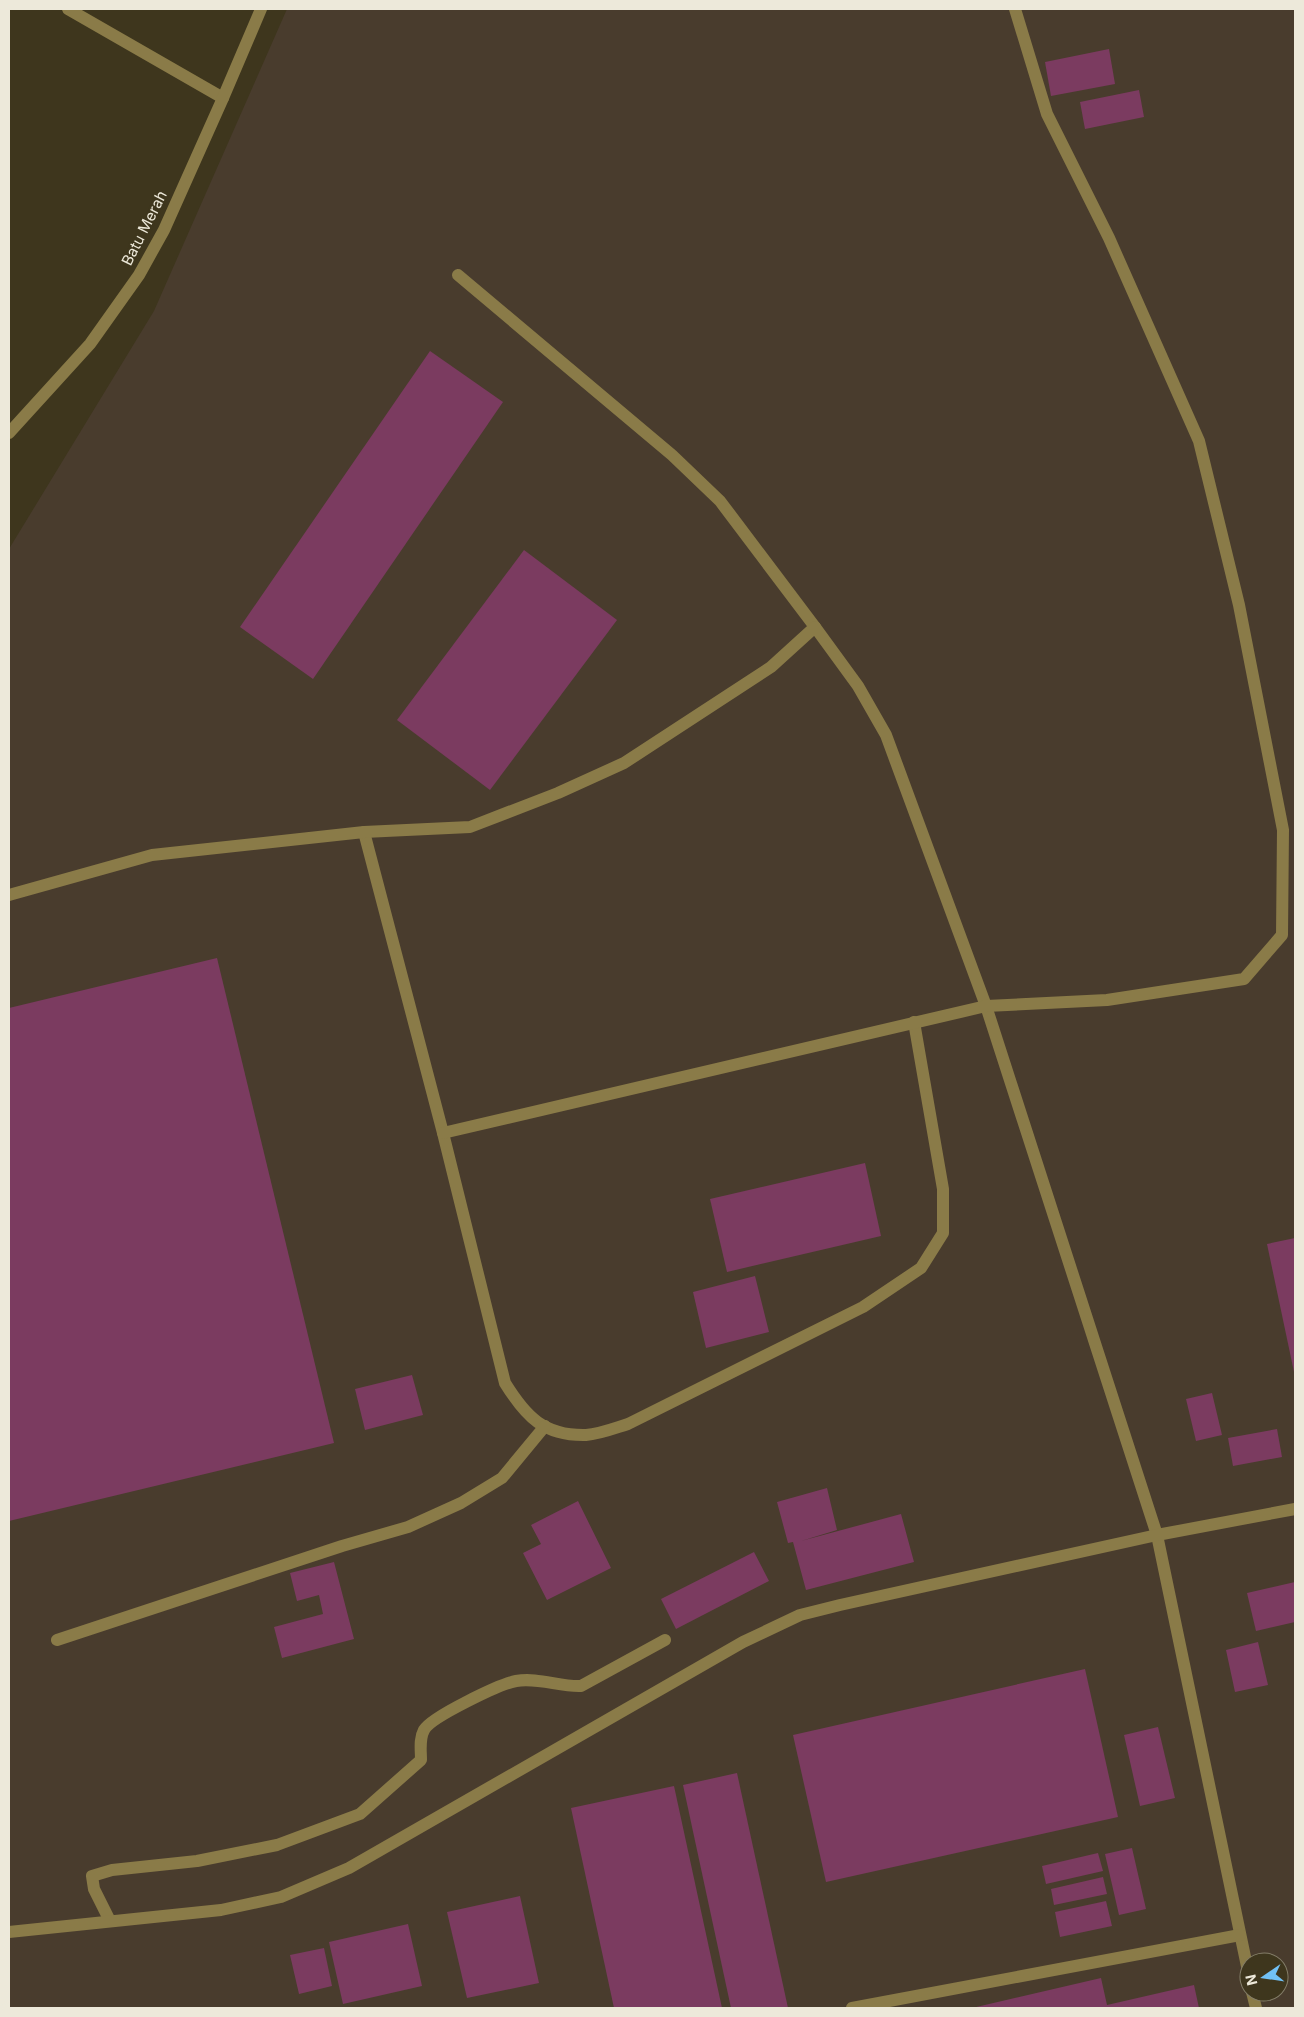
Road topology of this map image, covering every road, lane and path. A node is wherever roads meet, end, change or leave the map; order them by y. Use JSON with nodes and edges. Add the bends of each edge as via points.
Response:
{"nodes":[{"id":1,"x":68,"y":9,"type":"edge"},
{"id":2,"x":261,"y":9,"type":"edge"},
{"id":3,"x":1015,"y":9,"type":"edge"},
{"id":4,"x":223,"y":98,"type":"junction"},
{"id":5,"x":458,"y":276,"type":"dead end"},
{"id":6,"x":9,"y":433,"type":"edge"},
{"id":7,"x":815,"y":627,"type":"junction"},
{"id":8,"x":364,"y":832,"type":"junction"},
{"id":9,"x":9,"y":895,"type":"edge"},
{"id":10,"x":986,"y":1006,"type":"junction"},
{"id":11,"x":914,"y":1022,"type":"junction"},
{"id":12,"x":443,"y":1134,"type":"junction"},
{"id":13,"x":545,"y":1426,"type":"junction"},
{"id":14,"x":1295,"y":1509,"type":"edge"},
{"id":15,"x":1157,"y":1535,"type":"junction"},
{"id":16,"x":57,"y":1640,"type":"dead end"},
{"id":17,"x":665,"y":1640,"type":"dead end"},
{"id":18,"x":110,"y":1921,"type":"junction"},
{"id":19,"x":9,"y":1932,"type":"edge"},
{"id":20,"x":1240,"y":1935,"type":"junction"},
{"id":21,"x":1244,"y":1952,"type":"edge"},
{"id":22,"x":852,"y":2008,"type":"edge"}],
"edges":[{"from":1,"to":4,"type":"street"},
{"from":2,"to":4,"type":"street","name":"Batu Merah"},
{"from":3,"to":10,"type":"street","via":[[1047,114],[1109,238],[1199,442],[1239,605],[1283,830],[1282,935],[1244,979],[1107,1000]]},
{"from":4,"to":6,"type":"street","name":"Batu Merah","via":[[164,230],[139,275],[90,344]]},
{"from":5,"to":7,"type":"street","via":[[672,455],[720,501]]},
{"from":7,"to":8,"type":"street","via":[[771,667],[632,758],[558,793],[470,827]]},
{"from":7,"to":10,"type":"street","via":[[858,686],[886,735]]},
{"from":8,"to":9,"type":"street","via":[[152,855]]},
{"from":8,"to":12,"type":"street"},
{"from":10,"to":11,"type":"street"},
{"from":10,"to":15,"type":"street"},
{"from":11,"to":12,"type":"street"},
{"from":11,"to":13,"type":"street","via":[[943,1189],[944,1233],[922,1268],[863,1307],[628,1424],[587,1435],[558,1432]]},
{"from":12,"to":13,"type":"street","via":[[505,1383],[532,1420]]},
{"from":13,"to":16,"type":"street","via":[[502,1478],[461,1503],[408,1527]]},
{"from":14,"to":15,"type":"street"},
{"from":15,"to":18,"type":"street","via":[[800,1615],[742,1642],[349,1868],[281,1897],[221,1910]]},
{"from":15,"to":20,"type":"street"},
{"from":17,"to":18,"type":"street","via":[[581,1686],[516,1681],[434,1719],[421,1738],[421,1760],[360,1814],[277,1845],[197,1861],[112,1870],[92,1876],[94,1889]]},
{"from":18,"to":19,"type":"street"},
{"from":20,"to":21,"type":"street"},
{"from":20,"to":22,"type":"street"}]}
